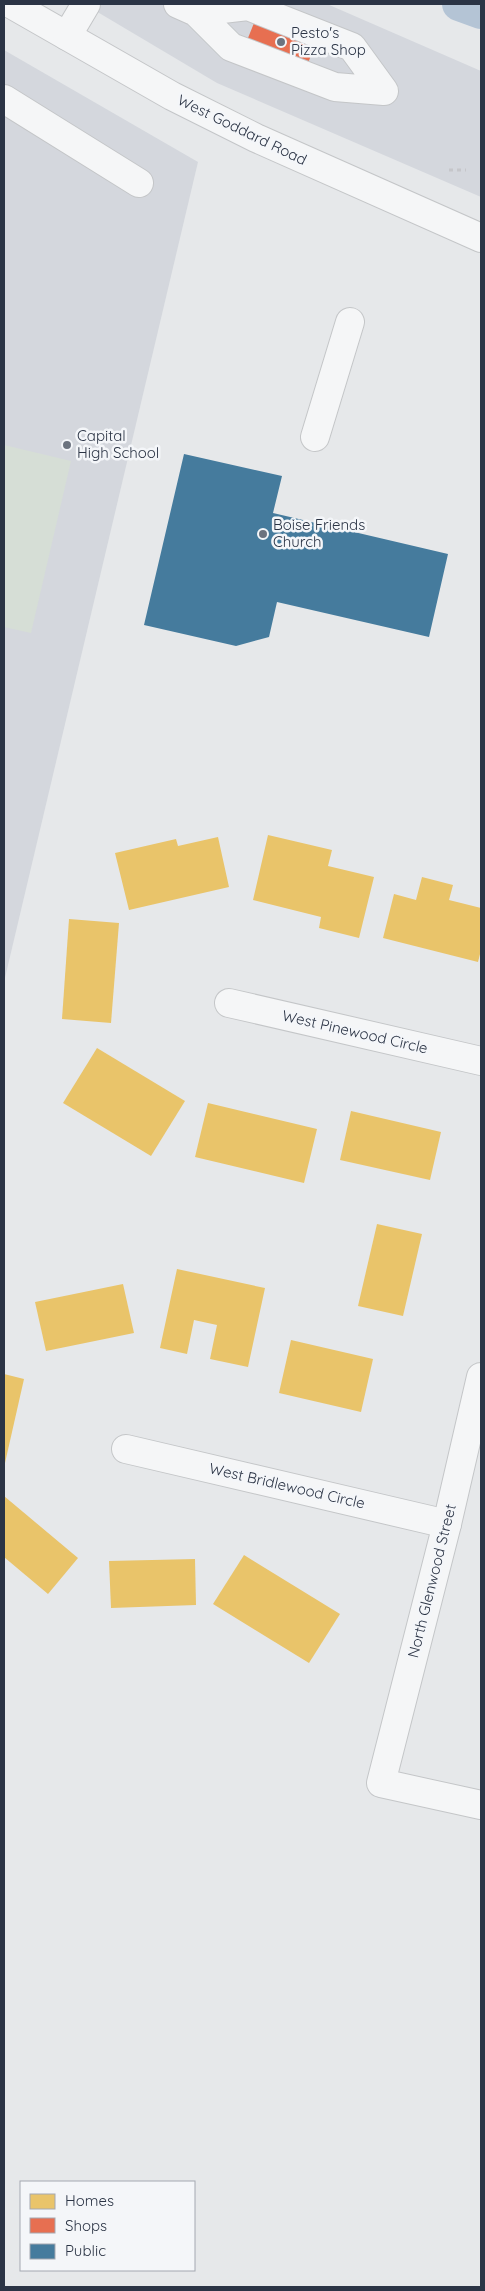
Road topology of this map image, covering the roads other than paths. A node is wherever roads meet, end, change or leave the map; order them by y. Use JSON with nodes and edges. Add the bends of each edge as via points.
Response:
{"nodes":[{"id":1,"x":11,"y":4,"type":"edge"},
{"id":2,"x":86,"y":4,"type":"edge"},
{"id":3,"x":187,"y":8,"type":"edge"},
{"id":4,"x":67,"y":36,"type":"junction"},
{"id":5,"x":4,"y":99,"type":"edge"},
{"id":6,"x":139,"y":183,"type":"dead end"},
{"id":7,"x":481,"y":238,"type":"edge"},
{"id":8,"x":350,"y":322,"type":"dead end"},
{"id":9,"x":315,"y":437,"type":"dead end"},
{"id":10,"x":229,"y":1003,"type":"dead end"},
{"id":11,"x":481,"y":1061,"type":"edge"},
{"id":12,"x":481,"y":1377,"type":"edge"},
{"id":13,"x":126,"y":1449,"type":"dead end"},
{"id":14,"x":448,"y":1524,"type":"junction"},
{"id":15,"x":481,"y":1805,"type":"edge"}],
"edges":[{"from":1,"to":4,"type":"street","name":"West Goddard Road"},
{"from":2,"to":4,"type":"street"},
{"from":3,"to":3,"type":"street","via":[[231,47],[335,87],[384,91],[352,46],[248,6]]},
{"from":4,"to":7,"type":"street","name":"West Goddard Road","via":[[172,96],[256,138]]},
{"from":5,"to":6,"type":"street"},
{"from":8,"to":9,"type":"street"},
{"from":10,"to":11,"type":"street","name":"West Pinewood Circle"},
{"from":12,"to":14,"type":"street","name":"North Glenwood Street"},
{"from":13,"to":14,"type":"street","name":"West Bridlewood Circle"},
{"from":14,"to":15,"type":"street","name":"North Glenwood Street","via":[[381,1783]]}]}
